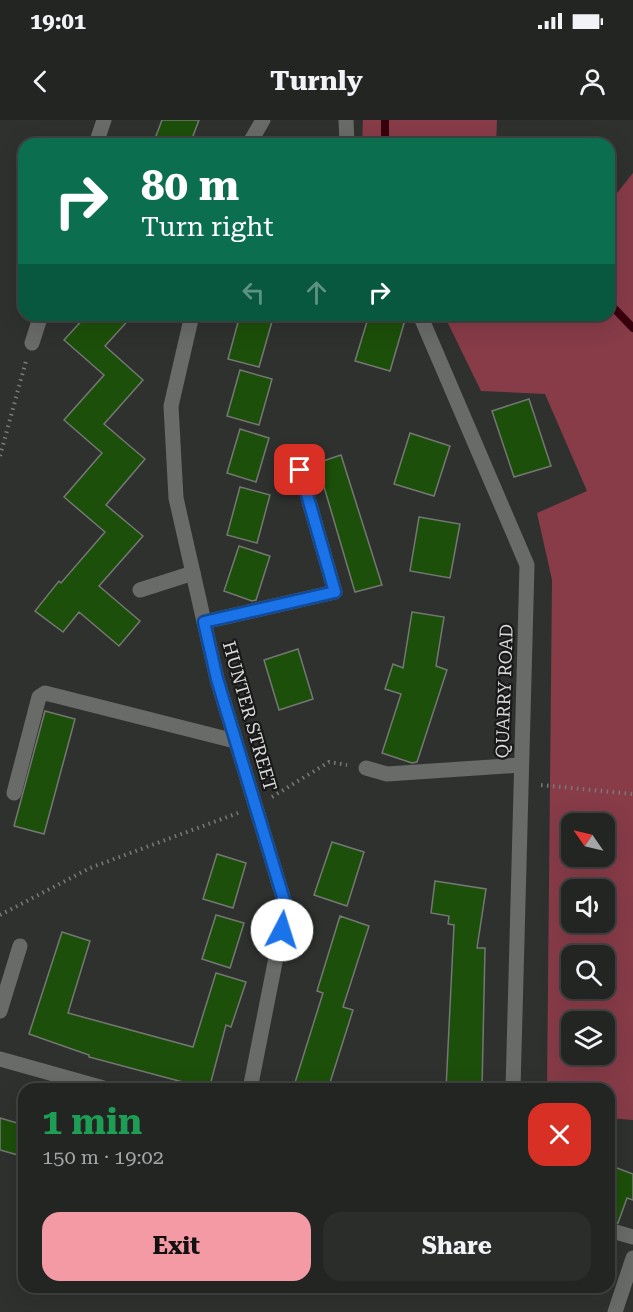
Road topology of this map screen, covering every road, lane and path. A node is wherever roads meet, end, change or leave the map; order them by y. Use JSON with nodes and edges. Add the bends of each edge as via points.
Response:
{"nodes":[{"id":1,"x":104,"y":120,"type":"edge"},
{"id":2,"x":263,"y":120,"type":"edge"},
{"id":3,"x":346,"y":120,"type":"edge"},
{"id":4,"x":98,"y":138,"type":"edge"},
{"id":5,"x":252,"y":138,"type":"edge"},
{"id":6,"x":347,"y":138,"type":"edge"},
{"id":7,"x":39,"y":321,"type":"edge"},
{"id":8,"x":191,"y":321,"type":"edge"},
{"id":9,"x":423,"y":321,"type":"edge"},
{"id":10,"x":32,"y":343,"type":"joint"},
{"id":11,"x":0,"y":456,"type":"edge"},
{"id":12,"x":300,"y":470,"type":"dead end"},
{"id":13,"x":193,"y":573,"type":"junction"},
{"id":14,"x":140,"y":590,"type":"dead end"},
{"id":15,"x":204,"y":622,"type":"junction"},
{"id":16,"x":235,"y":741,"type":"junction"},
{"id":17,"x":521,"y":765,"type":"junction"},
{"id":18,"x":366,"y":768,"type":"joint"},
{"id":19,"x":521,"y":783,"type":"junction"},
{"id":20,"x":14,"y":793,"type":"dead end"},
{"id":21,"x":633,"y":794,"type":"edge"},
{"id":22,"x":256,"y":807,"type":"junction"},
{"id":23,"x":0,"y":915,"type":"edge"},
{"id":24,"x":20,"y":946,"type":"dead end"},
{"id":25,"x":0,"y":1011,"type":"edge"},
{"id":26,"x":0,"y":1059,"type":"edge"},
{"id":27,"x":86,"y":1083,"type":"edge"},
{"id":28,"x":251,"y":1083,"type":"edge"},
{"id":29,"x":513,"y":1083,"type":"edge"},
{"id":30,"x":615,"y":1232,"type":"edge"},
{"id":31,"x":633,"y":1237,"type":"edge"},
{"id":32,"x":633,"y":1258,"type":"edge"},
{"id":33,"x":615,"y":1312,"type":"edge"}],
"edges":[{"from":1,"to":4,"type":"street"},
{"from":2,"to":5,"type":"street"},
{"from":3,"to":6,"type":"street"},
{"from":7,"to":10,"type":"street"},
{"from":8,"to":13,"type":"street","name":"HUNTER STREET","via":[[171,406],[176,498]]},
{"from":9,"to":17,"type":"street","name":"QUARRY ROAD","via":[[527,565]]},
{"from":10,"to":11,"type":"path"},
{"from":12,"to":15,"type":"street","via":[[335,592]]},
{"from":13,"to":14,"type":"street"},
{"from":13,"to":15,"type":"street","name":"HUNTER STREET"},
{"from":15,"to":16,"type":"street","name":"HUNTER STREET"},
{"from":16,"to":20,"type":"street","via":[[45,693],[39,697]]},
{"from":16,"to":22,"type":"street","name":"HUNTER STREET"},
{"from":17,"to":18,"type":"street","via":[[387,774]]},
{"from":17,"to":19,"type":"street","name":"QUARRY ROAD"},
{"from":18,"to":22,"type":"path","via":[[329,762]]},
{"from":19,"to":21,"type":"path"},
{"from":19,"to":29,"type":"street","name":"QUARRY ROAD"},
{"from":22,"to":23,"type":"path","via":[[90,868]]},
{"from":22,"to":28,"type":"street","name":"HUNTER STREET","via":[[286,907]]},
{"from":24,"to":25,"type":"street"},
{"from":26,"to":27,"type":"street"},
{"from":30,"to":31,"type":"street"},
{"from":32,"to":33,"type":"street"}]}
